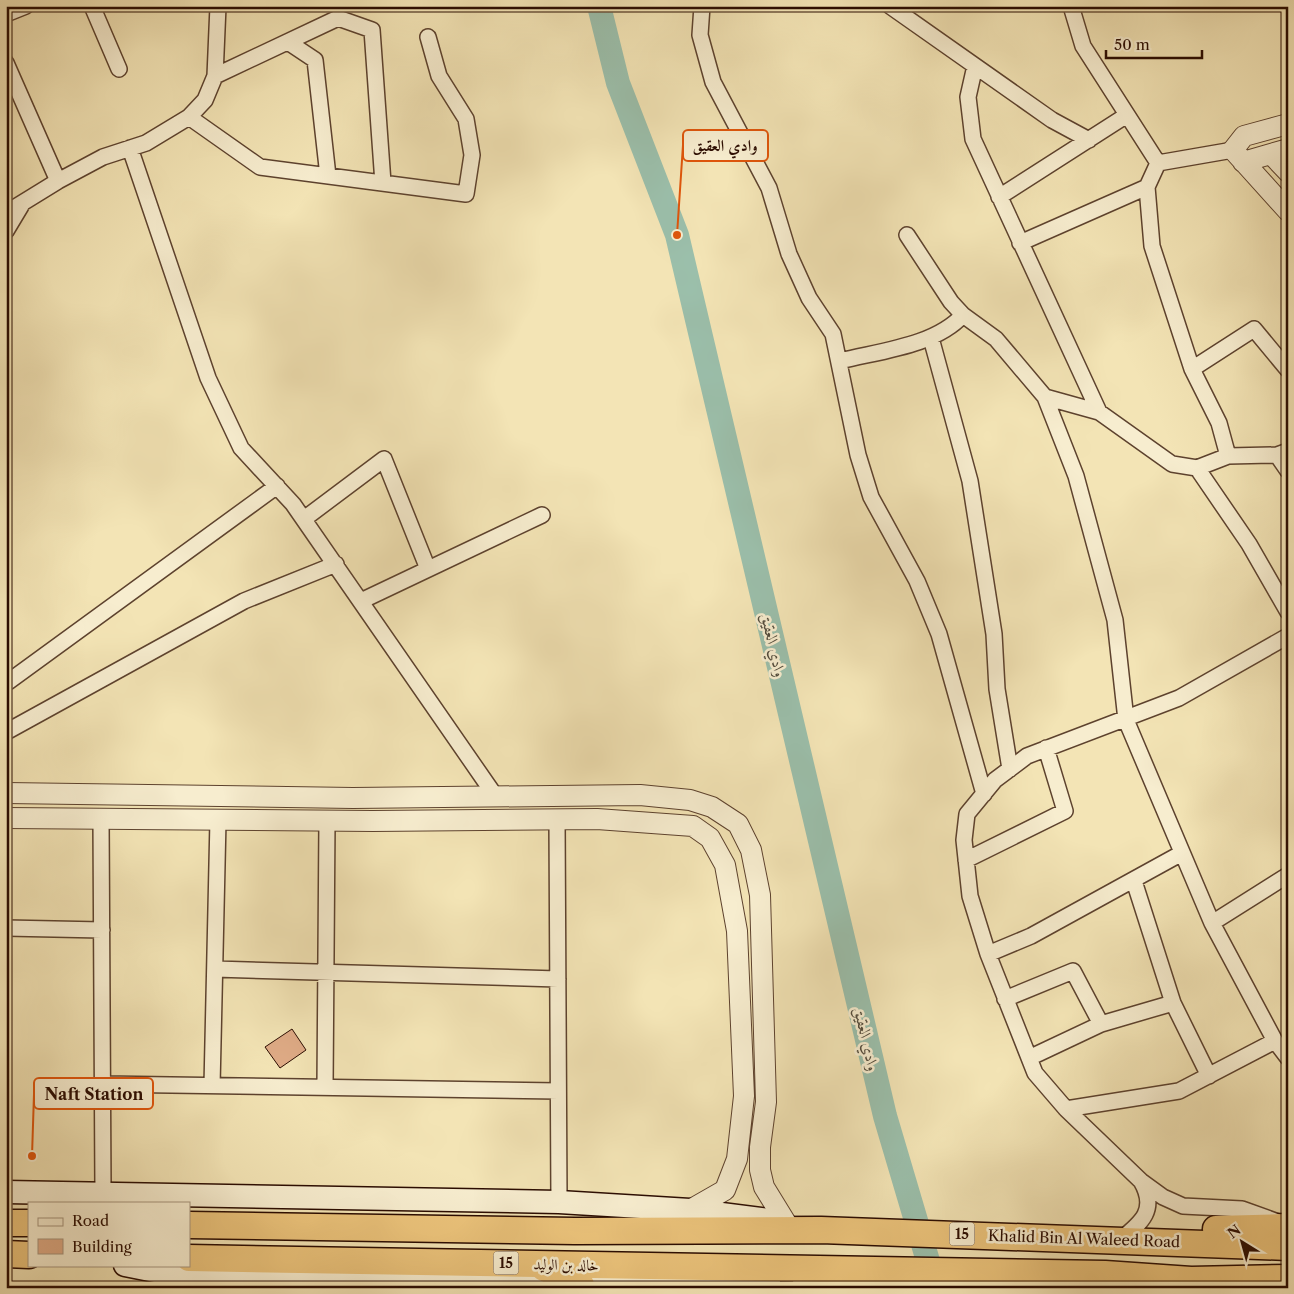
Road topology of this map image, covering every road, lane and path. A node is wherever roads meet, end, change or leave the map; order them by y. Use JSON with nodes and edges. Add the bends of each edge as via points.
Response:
{"nodes":[{"id":1,"x":26,"y":6,"type":"edge"},
{"id":2,"x":92,"y":6,"type":"edge"},
{"id":3,"x":218,"y":6,"type":"edge"},
{"id":4,"x":702,"y":6,"type":"edge"},
{"id":5,"x":890,"y":6,"type":"edge"},
{"id":6,"x":1071,"y":6,"type":"edge"},
{"id":7,"x":6,"y":14,"type":"edge"},
{"id":8,"x":428,"y":37,"type":"dead end"},
{"id":9,"x":288,"y":42,"type":"junction"},
{"id":10,"x":6,"y":63,"type":"edge"},
{"id":11,"x":975,"y":66,"type":"junction"},
{"id":12,"x":119,"y":68,"type":"dead end"},
{"id":13,"x":215,"y":76,"type":"junction"},
{"id":14,"x":1127,"y":115,"type":"junction"},
{"id":15,"x":189,"y":118,"type":"junction"},
{"id":16,"x":1288,"y":124,"type":"edge"},
{"id":17,"x":1088,"y":140,"type":"junction"},
{"id":18,"x":130,"y":148,"type":"junction"},
{"id":19,"x":1280,"y":152,"type":"edge"},
{"id":20,"x":1238,"y":156,"type":"junction"},
{"id":21,"x":1158,"y":163,"type":"junction"},
{"id":22,"x":1288,"y":172,"type":"edge"},
{"id":23,"x":328,"y":176,"type":"junction"},
{"id":24,"x":58,"y":181,"type":"junction"},
{"id":25,"x":383,"y":183,"type":"junction"},
{"id":26,"x":1147,"y":187,"type":"junction"},
{"id":27,"x":999,"y":197,"type":"junction"},
{"id":28,"x":23,"y":203,"type":"junction"},
{"id":29,"x":1288,"y":211,"type":"edge"},
{"id":30,"x":6,"y":213,"type":"edge"},
{"id":31,"x":6,"y":231,"type":"edge"},
{"id":32,"x":907,"y":235,"type":"dead end"},
{"id":33,"x":1020,"y":243,"type":"junction"},
{"id":34,"x":963,"y":315,"type":"junction"},
{"id":35,"x":931,"y":338,"type":"junction"},
{"id":36,"x":840,"y":361,"type":"junction"},
{"id":37,"x":1192,"y":369,"type":"junction"},
{"id":38,"x":1288,"y":370,"type":"edge"},
{"id":39,"x":1045,"y":397,"type":"junction"},
{"id":40,"x":1099,"y":412,"type":"junction"},
{"id":41,"x":1282,"y":453,"type":"edge"},
{"id":42,"x":1228,"y":456,"type":"junction"},
{"id":43,"x":1197,"y":468,"type":"junction"},
{"id":44,"x":1288,"y":471,"type":"edge"},
{"id":45,"x":277,"y":486,"type":"junction"},
{"id":46,"x":542,"y":515,"type":"dead end"},
{"id":47,"x":304,"y":519,"type":"junction"},
{"id":48,"x":336,"y":564,"type":"junction"},
{"id":49,"x":428,"y":569,"type":"junction"},
{"id":50,"x":1283,"y":593,"type":"edge"},
{"id":51,"x":362,"y":601,"type":"junction"},
{"id":52,"x":1288,"y":612,"type":"edge"},
{"id":53,"x":1288,"y":636,"type":"edge"},
{"id":54,"x":8,"y":682,"type":"dead end"},
{"id":55,"x":1126,"y":720,"type":"junction"},
{"id":56,"x":6,"y":732,"type":"edge"},
{"id":57,"x":1046,"y":748,"type":"junction"},
{"id":58,"x":1010,"y":769,"type":"junction"},
{"id":59,"x":6,"y":794,"type":"edge"},
{"id":60,"x":984,"y":794,"type":"junction"},
{"id":61,"x":258,"y":796,"type":"junction"},
{"id":62,"x":496,"y":796,"type":"junction"},
{"id":63,"x":6,"y":818,"type":"edge"},
{"id":64,"x":101,"y":819,"type":"junction"},
{"id":65,"x":557,"y":819,"type":"junction"},
{"id":66,"x":218,"y":820,"type":"junction"},
{"id":67,"x":261,"y":820,"type":"junction"},
{"id":68,"x":327,"y":820,"type":"junction"},
{"id":69,"x":1182,"y":852,"type":"junction"},
{"id":70,"x":966,"y":860,"type":"junction"},
{"id":71,"x":1288,"y":875,"type":"edge"},
{"id":72,"x":1134,"y":881,"type":"junction"},
{"id":73,"x":1212,"y":922,"type":"junction"},
{"id":74,"x":6,"y":928,"type":"edge"},
{"id":75,"x":102,"y":930,"type":"junction"},
{"id":76,"x":988,"y":954,"type":"junction"},
{"id":77,"x":215,"y":969,"type":"junction"},
{"id":78,"x":325,"y":972,"type":"junction"},
{"id":79,"x":558,"y":979,"type":"junction"},
{"id":80,"x":1005,"y":999,"type":"junction"},
{"id":81,"x":1173,"y":1003,"type":"junction"},
{"id":82,"x":1101,"y":1024,"type":"junction"},
{"id":83,"x":1275,"y":1041,"type":"junction"},
{"id":84,"x":1029,"y":1058,"type":"junction"},
{"id":85,"x":1288,"y":1058,"type":"edge"},
{"id":86,"x":1209,"y":1076,"type":"junction"},
{"id":87,"x":102,"y":1084,"type":"junction"},
{"id":88,"x":212,"y":1086,"type":"junction"},
{"id":89,"x":325,"y":1088,"type":"junction"},
{"id":90,"x":558,"y":1092,"type":"junction"},
{"id":91,"x":744,"y":1096,"type":"junction"},
{"id":92,"x":766,"y":1097,"type":"junction"},
{"id":93,"x":1066,"y":1109,"type":"junction"},
{"id":94,"x":1141,"y":1181,"type":"junction"},
{"id":95,"x":6,"y":1192,"type":"edge"},
{"id":96,"x":103,"y":1192,"type":"junction"},
{"id":97,"x":559,"y":1202,"type":"junction"},
{"id":98,"x":690,"y":1210,"type":"junction"},
{"id":99,"x":28,"y":1223,"type":"edge"},
{"id":100,"x":6,"y":1224,"type":"edge"},
{"id":101,"x":190,"y":1224,"type":"edge"},
{"id":102,"x":1288,"y":1226,"type":"edge"},
{"id":103,"x":801,"y":1228,"type":"junction"},
{"id":104,"x":1111,"y":1239,"type":"junction"},
{"id":105,"x":1183,"y":1242,"type":"junction"},
{"id":106,"x":1288,"y":1248,"type":"edge"},
{"id":107,"x":6,"y":1254,"type":"edge"},
{"id":108,"x":28,"y":1255,"type":"edge"},
{"id":109,"x":190,"y":1258,"type":"edge"},
{"id":110,"x":536,"y":1264,"type":"junction"},
{"id":111,"x":129,"y":1266,"type":"edge"},
{"id":112,"x":813,"y":1275,"type":"edge"},
{"id":113,"x":1288,"y":1278,"type":"edge"},
{"id":114,"x":765,"y":1279,"type":"edge"},
{"id":115,"x":247,"y":1283,"type":"edge"},
{"id":116,"x":1199,"y":1284,"type":"edge"},
{"id":117,"x":581,"y":1285,"type":"junction"},
{"id":118,"x":717,"y":1285,"type":"edge"},
{"id":119,"x":647,"y":1286,"type":"edge"}],
"edges":[{"from":1,"to":7,"type":"street"},
{"from":2,"to":12,"type":"street"},
{"from":3,"to":13,"type":"street"},
{"from":4,"to":36,"type":"street","via":[[700,35],[713,82],[769,188],[789,254],[809,298],[833,334]]},
{"from":5,"to":11,"type":"street"},
{"from":6,"to":14,"type":"street","via":[[1083,46]]},
{"from":8,"to":25,"type":"street","via":[[440,76],[466,119],[472,156],[466,194]]},
{"from":9,"to":13,"type":"street"},
{"from":9,"to":23,"type":"street","via":[[315,60]]},
{"from":9,"to":25,"type":"street","via":[[338,18],[372,30]]},
{"from":10,"to":24,"type":"street"},
{"from":11,"to":17,"type":"street","via":[[1052,120]]},
{"from":11,"to":27,"type":"street","via":[[968,97],[973,138]]},
{"from":13,"to":15,"type":"street","via":[[205,100]]},
{"from":14,"to":17,"type":"street"},
{"from":14,"to":21,"type":"street"},
{"from":15,"to":18,"type":"street","via":[[146,143]]},
{"from":15,"to":23,"type":"street","via":[[260,167]]},
{"from":16,"to":20,"type":"street","via":[[1244,136]]},
{"from":17,"to":27,"type":"street"},
{"from":18,"to":24,"type":"street"},
{"from":18,"to":45,"type":"street","via":[[208,378],[241,448]]},
{"from":19,"to":20,"type":"street"},
{"from":19,"to":22,"type":"street"},
{"from":20,"to":21,"type":"street"},
{"from":20,"to":29,"type":"street"},
{"from":21,"to":26,"type":"street"},
{"from":23,"to":25,"type":"street"},
{"from":24,"to":28,"type":"street"},
{"from":26,"to":33,"type":"street"},
{"from":26,"to":37,"type":"street","via":[[1152,246]]},
{"from":27,"to":33,"type":"street"},
{"from":28,"to":30,"type":"street"},
{"from":28,"to":31,"type":"street"},
{"from":32,"to":34,"type":"street","via":[[931,274]]},
{"from":33,"to":40,"type":"street"},
{"from":34,"to":35,"type":"street","via":[[952,327]]},
{"from":34,"to":39,"type":"street","via":[[996,339]]},
{"from":35,"to":36,"type":"street"},
{"from":35,"to":58,"type":"street","via":[[970,481],[994,634],[997,688]]},
{"from":36,"to":60,"type":"street","via":[[858,455],[871,497],[917,581],[939,634]]},
{"from":37,"to":38,"type":"street","via":[[1254,329]]},
{"from":37,"to":42,"type":"street","via":[[1219,423]]},
{"from":39,"to":40,"type":"street"},
{"from":39,"to":55,"type":"street","via":[[1076,476],[1116,620]]},
{"from":40,"to":43,"type":"street","via":[[1172,464]]},
{"from":41,"to":42,"type":"street"},
{"from":41,"to":44,"type":"street"},
{"from":42,"to":43,"type":"street"},
{"from":43,"to":50,"type":"street"},
{"from":45,"to":47,"type":"street"},
{"from":45,"to":54,"type":"street"},
{"from":46,"to":49,"type":"street"},
{"from":47,"to":48,"type":"street"},
{"from":47,"to":49,"type":"street","via":[[384,459]]},
{"from":48,"to":51,"type":"street"},
{"from":48,"to":56,"type":"street","via":[[244,601]]},
{"from":49,"to":51,"type":"street"},
{"from":50,"to":52,"type":"street"},
{"from":51,"to":62,"type":"street"},
{"from":53,"to":55,"type":"street","via":[[1179,698]]},
{"from":55,"to":57,"type":"street"},
{"from":55,"to":69,"type":"street"},
{"from":57,"to":58,"type":"street","via":[[1026,756]]},
{"from":57,"to":70,"type":"street","via":[[1065,811]]},
{"from":58,"to":60,"type":"street"},
{"from":59,"to":61,"type":"street"},
{"from":60,"to":70,"type":"street","via":[[968,814],[964,840]]},
{"from":61,"to":62,"type":"street"},
{"from":61,"to":67,"type":"street"},
{"from":62,"to":92,"type":"street","via":[[640,795],[690,800],[712,807],[738,824],[750,850],[760,895]]},
{"from":63,"to":64,"type":"street"},
{"from":64,"to":66,"type":"street"},
{"from":64,"to":75,"type":"street"},
{"from":65,"to":68,"type":"street"},
{"from":65,"to":79,"type":"street"},
{"from":65,"to":91,"type":"street","via":[[597,818],[693,826],[710,838],[725,865],[737,931]]},
{"from":66,"to":67,"type":"street"},
{"from":66,"to":77,"type":"street"},
{"from":67,"to":68,"type":"street"},
{"from":68,"to":78,"type":"street"},
{"from":69,"to":72,"type":"street"},
{"from":69,"to":73,"type":"street"},
{"from":70,"to":76,"type":"street","via":[[970,896]]},
{"from":71,"to":73,"type":"street"},
{"from":72,"to":76,"type":"street","via":[[1031,936]]},
{"from":72,"to":81,"type":"street"},
{"from":73,"to":83,"type":"street"},
{"from":74,"to":75,"type":"street"},
{"from":75,"to":87,"type":"street"},
{"from":76,"to":80,"type":"street"},
{"from":77,"to":78,"type":"street"},
{"from":77,"to":88,"type":"street"},
{"from":78,"to":79,"type":"street"},
{"from":78,"to":89,"type":"street"},
{"from":79,"to":90,"type":"street"},
{"from":80,"to":82,"type":"street","via":[[1072,971]]},
{"from":80,"to":84,"type":"street"},
{"from":81,"to":82,"type":"street"},
{"from":81,"to":86,"type":"street"},
{"from":82,"to":84,"type":"street"},
{"from":83,"to":85,"type":"street"},
{"from":83,"to":86,"type":"street"},
{"from":84,"to":93,"type":"street","via":[[1036,1073]]},
{"from":86,"to":93,"type":"street","via":[[1179,1091]]},
{"from":87,"to":88,"type":"street"},
{"from":87,"to":96,"type":"street"},
{"from":88,"to":89,"type":"street"},
{"from":89,"to":90,"type":"street"},
{"from":90,"to":97,"type":"street"},
{"from":91,"to":92,"type":"street"},
{"from":91,"to":98,"type":"street","via":[[737,1159],[724,1190]]},
{"from":92,"to":103,"type":"street","via":[[760,1147],[764,1188]]},
{"from":93,"to":94,"type":"street"},
{"from":94,"to":102,"type":"street","via":[[1183,1206],[1242,1210]]},
{"from":94,"to":104,"type":"street","via":[[1148,1195],[1145,1215],[1137,1226]]},
{"from":95,"to":96,"type":"main road"},
{"from":96,"to":97,"type":"main road"},
{"from":97,"to":98,"type":"main road"},
{"from":98,"to":103,"type":"main road"},
{"from":99,"to":100,"type":"highway"},
{"from":101,"to":103,"type":"highway","number":"15","via":[[575,1231]]},
{"from":102,"to":105,"type":"highway","via":[[1208,1230]]},
{"from":103,"to":104,"type":"highway","name":"Khalid Bin Al Waleed Road","number":"15"},
{"from":104,"to":105,"type":"highway","name":"Khalid Bin Al Waleed Road"},
{"from":105,"to":106,"type":"highway","name":"Khalid Bin Al Waleed Road"},
{"from":107,"to":108,"type":"highway"},
{"from":109,"to":110,"type":"highway","name":"خالد بن الوليد","number":"15"},
{"from":110,"to":114,"type":"highway","name":"خالد بن الوليد","number":"15"},
{"from":110,"to":117,"type":"highway"},
{"from":111,"to":115,"type":"main road"},
{"from":112,"to":114,"type":"highway","name":"خالد بن الوليد","number":"15"},
{"from":112,"to":116,"type":"highway","number":"15","via":[[1105,1274]]},
{"from":113,"to":116,"type":"highway"},
{"from":114,"to":118,"type":"main road"},
{"from":115,"to":117,"type":"main road"},
{"from":117,"to":119,"type":"main road"},
{"from":118,"to":119,"type":"main road"}]}
